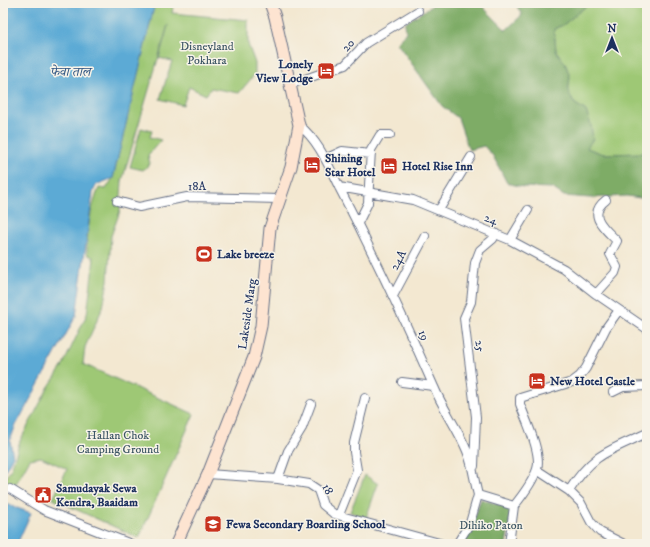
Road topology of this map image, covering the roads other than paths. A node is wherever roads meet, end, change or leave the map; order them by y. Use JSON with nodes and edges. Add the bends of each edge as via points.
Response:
{"nodes":[{"id":1,"x":270,"y":3,"type":"edge"},
{"id":2,"x":418,"y":10,"type":"dead end"},
{"id":3,"x":291,"y":84,"type":"junction"},
{"id":4,"x":299,"y":125,"type":"junction"},
{"id":5,"x":390,"y":136,"type":"dead end"},
{"id":6,"x":371,"y":154,"type":"junction"},
{"id":7,"x":471,"y":157,"type":"dead end"},
{"id":8,"x":325,"y":159,"type":"junction"},
{"id":9,"x":338,"y":187,"type":"junction"},
{"id":10,"x":369,"y":192,"type":"junction"},
{"id":11,"x":279,"y":199,"type":"junction"},
{"id":12,"x":606,"y":200,"type":"dead end"},
{"id":13,"x":117,"y":201,"type":"dead end"},
{"id":14,"x":440,"y":210,"type":"junction"},
{"id":15,"x":528,"y":210,"type":"dead end"},
{"id":16,"x":358,"y":223,"type":"junction"},
{"id":17,"x":495,"y":233,"type":"junction"},
{"id":18,"x":425,"y":236,"type":"dead end"},
{"id":19,"x":510,"y":240,"type":"junction"},
{"id":20,"x":596,"y":294,"type":"junction"},
{"id":21,"x":393,"y":296,"type":"junction"},
{"id":22,"x":619,"y":310,"type":"junction"},
{"id":23,"x":647,"y":329,"type":"edge"},
{"id":24,"x":402,"y":382,"type":"dead end"},
{"id":25,"x":433,"y":386,"type":"junction"},
{"id":26,"x":647,"y":386,"type":"edge"},
{"id":27,"x":613,"y":392,"type":"dead end"},
{"id":28,"x":365,"y":398,"type":"dead end"},
{"id":29,"x":311,"y":404,"type":"dead end"},
{"id":30,"x":647,"y":433,"type":"edge"},
{"id":31,"x":537,"y":470,"type":"junction"},
{"id":32,"x":474,"y":471,"type":"junction"},
{"id":33,"x":208,"y":474,"type":"junction"},
{"id":34,"x":278,"y":479,"type":"junction"},
{"id":35,"x":10,"y":489,"type":"dead end"},
{"id":36,"x":569,"y":491,"type":"junction"},
{"id":37,"x":478,"y":495,"type":"junction"},
{"id":38,"x":514,"y":506,"type":"junction"},
{"id":39,"x":339,"y":515,"type":"junction"},
{"id":40,"x":131,"y":544,"type":"edge"},
{"id":41,"x":176,"y":544,"type":"edge"},
{"id":42,"x":443,"y":544,"type":"edge"},
{"id":43,"x":457,"y":544,"type":"edge"},
{"id":44,"x":509,"y":544,"type":"edge"},
{"id":45,"x":624,"y":544,"type":"edge"}],
"edges":[{"from":1,"to":3,"type":"main road"},
{"from":2,"to":3,"type":"street","name":"20","number":"20","via":[[366,43],[345,65]]},
{"from":3,"to":4,"type":"main road"},
{"from":4,"to":8,"type":"street","name":"19","via":[[310,134]]},
{"from":4,"to":11,"type":"main road","name":"Lakeside Marg","via":[[291,168]]},
{"from":5,"to":6,"type":"street","via":[[380,135]]},
{"from":6,"to":8,"type":"street","via":[[342,151]]},
{"from":6,"to":10,"type":"street"},
{"from":7,"to":14,"type":"street"},
{"from":8,"to":9,"type":"street","name":"19"},
{"from":9,"to":10,"type":"street","name":"24","number":"24"},
{"from":9,"to":16,"type":"street","name":"19"},
{"from":10,"to":14,"type":"street","name":"24","number":"24","via":[[413,200]]},
{"from":10,"to":16,"type":"street","via":[[368,203]]},
{"from":11,"to":13,"type":"street","name":"18A","via":[[187,197],[139,207]]},
{"from":11,"to":33,"type":"main road","name":"Lakeside Marg","via":[[270,228],[261,326],[254,357]]},
{"from":12,"to":20,"type":"street","via":[[597,210],[598,220],[617,241],[610,254],[617,267],[615,273]]},
{"from":14,"to":17,"type":"street","name":"24","number":"24"},
{"from":15,"to":19,"type":"street"},
{"from":16,"to":21,"type":"street","name":"19"},
{"from":17,"to":19,"type":"street","name":"24","number":"24"},
{"from":17,"to":32,"type":"street","name":"25","number":"25","via":[[493,239],[480,250],[475,263],[471,302],[464,318],[476,417]]},
{"from":18,"to":21,"type":"street","name":"24A","number":"24A"},
{"from":19,"to":20,"type":"street","name":"24","number":"24","via":[[564,269]]},
{"from":20,"to":22,"type":"street","name":"24","number":"24"},
{"from":21,"to":25,"type":"street","name":"19"},
{"from":22,"to":23,"type":"street","name":"24"},
{"from":22,"to":31,"type":"street","via":[[603,333],[580,376],[572,382],[520,398],[537,453]]},
{"from":24,"to":25,"type":"street"},
{"from":25,"to":32,"type":"street","name":"19"},
{"from":26,"to":27,"type":"street","via":[[623,387]]},
{"from":28,"to":39,"type":"street","via":[[354,443],[357,470]]},
{"from":29,"to":34,"type":"street"},
{"from":30,"to":36,"type":"street","via":[[597,458],[581,472]]},
{"from":31,"to":36,"type":"street"},
{"from":31,"to":38,"type":"street"},
{"from":32,"to":37,"type":"street","name":"19"},
{"from":33,"to":34,"type":"street","name":"18","number":"18"},
{"from":33,"to":41,"type":"main road","name":"Lakeside Marg"},
{"from":34,"to":39,"type":"street","name":"18","number":"18","via":[[313,486],[318,490],[326,508]]},
{"from":35,"to":40,"type":"street","via":[[44,510]]},
{"from":36,"to":45,"type":"street","via":[[581,503],[596,528]]},
{"from":37,"to":38,"type":"street"},
{"from":37,"to":43,"type":"street","via":[[470,523]]},
{"from":38,"to":44,"type":"street"},
{"from":39,"to":42,"type":"street","name":"18","number":"18"}]}
